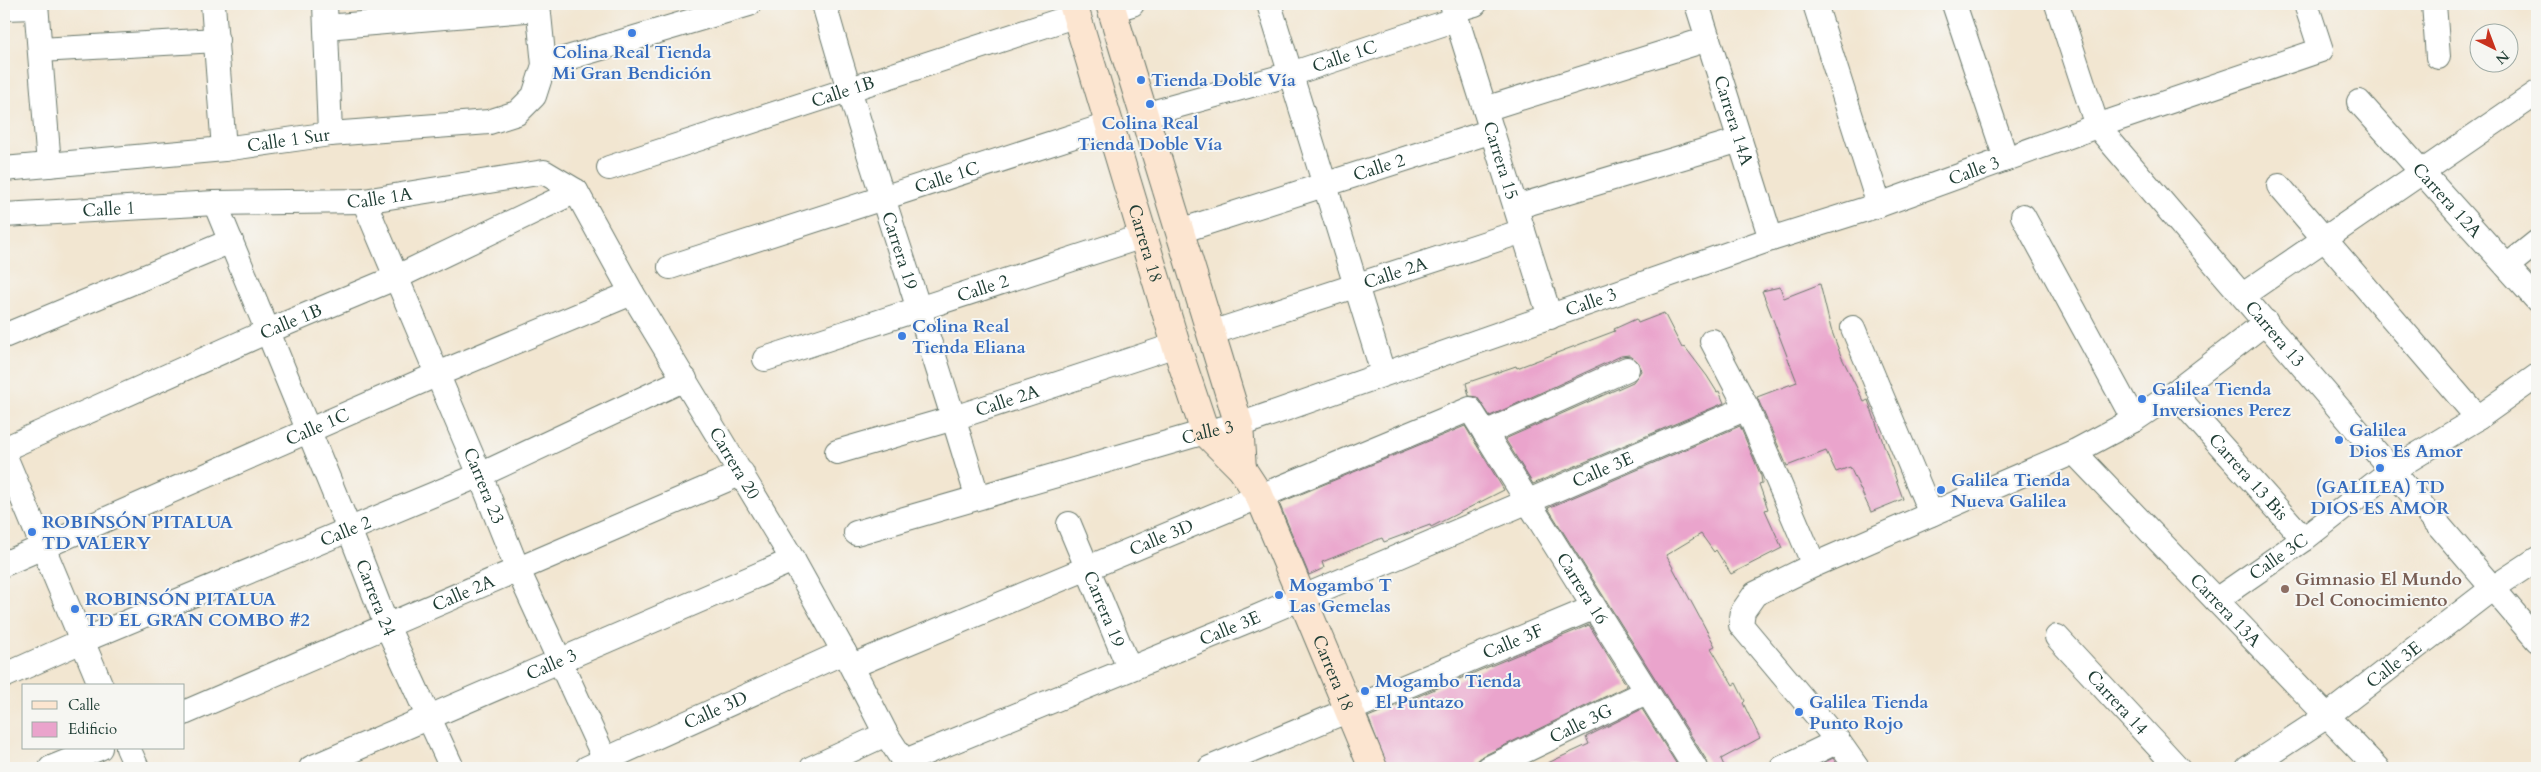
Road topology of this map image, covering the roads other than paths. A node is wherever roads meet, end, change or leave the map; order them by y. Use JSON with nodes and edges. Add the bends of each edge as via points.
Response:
{"nodes":[{"id":1,"x":214,"y":4,"type":"edge"},
{"id":2,"x":749,"y":4,"type":"edge"},
{"id":3,"x":824,"y":4,"type":"edge"},
{"id":4,"x":1269,"y":4,"type":"edge"},
{"id":5,"x":1697,"y":4,"type":"edge"},
{"id":6,"x":1816,"y":4,"type":"edge"},
{"id":7,"x":1954,"y":4,"type":"edge"},
{"id":8,"x":2057,"y":4,"type":"edge"},
{"id":9,"x":2306,"y":4,"type":"edge"},
{"id":10,"x":2434,"y":4,"type":"edge"},
{"id":11,"x":36,"y":5,"type":"edge"},
{"id":12,"x":538,"y":6,"type":"edge"},
{"id":13,"x":1118,"y":6,"type":"edge"},
{"id":14,"x":4,"y":8,"type":"edge"},
{"id":15,"x":1075,"y":9,"type":"edge"},
{"id":16,"x":1460,"y":9,"type":"edge"},
{"id":17,"x":326,"y":15,"type":"edge"},
{"id":18,"x":1708,"y":39,"type":"junction"},
{"id":19,"x":216,"y":40,"type":"junction"},
{"id":20,"x":40,"y":50,"type":"junction"},
{"id":21,"x":2438,"y":57,"type":"dead end"},
{"id":22,"x":544,"y":66,"type":"junction"},
{"id":23,"x":1290,"y":74,"type":"junction"},
{"id":24,"x":848,"y":91,"type":"junction"},
{"id":25,"x":2537,"y":93,"type":"edge"},
{"id":26,"x":2359,"y":102,"type":"dead end"},
{"id":27,"x":1485,"y":109,"type":"junction"},
{"id":28,"x":1144,"y":115,"type":"junction"},
{"id":29,"x":1111,"y":124,"type":"junction"},
{"id":30,"x":2097,"y":126,"type":"junction"},
{"id":31,"x":1492,"y":131,"type":"junction"},
{"id":32,"x":330,"y":134,"type":"junction"},
{"id":33,"x":1740,"y":140,"type":"junction"},
{"id":34,"x":224,"y":149,"type":"junction"},
{"id":35,"x":2006,"y":159,"type":"junction"},
{"id":36,"x":49,"y":165,"type":"junction"},
{"id":37,"x":609,"y":168,"type":"dead end"},
{"id":38,"x":4,"y":169,"type":"edge"},
{"id":39,"x":2422,"y":172,"type":"junction"},
{"id":40,"x":1163,"y":177,"type":"junction"},
{"id":41,"x":1324,"y":184,"type":"junction"},
{"id":42,"x":2279,"y":186,"type":"dead end"},
{"id":43,"x":1128,"y":188,"type":"junction"},
{"id":44,"x":576,"y":191,"type":"junction"},
{"id":45,"x":884,"y":198,"type":"junction"},
{"id":46,"x":364,"y":201,"type":"junction"},
{"id":47,"x":215,"y":204,"type":"junction"},
{"id":48,"x":1879,"y":205,"type":"junction"},
{"id":49,"x":1516,"y":207,"type":"junction"},
{"id":50,"x":4,"y":215,"type":"edge"},
{"id":51,"x":2023,"y":216,"type":"dead end"},
{"id":52,"x":1180,"y":231,"type":"junction"},
{"id":53,"x":1523,"y":231,"type":"junction"},
{"id":54,"x":1143,"y":236,"type":"junction"},
{"id":55,"x":2326,"y":238,"type":"junction"},
{"id":56,"x":1771,"y":239,"type":"junction"},
{"id":57,"x":231,"y":241,"type":"junction"},
{"id":58,"x":2537,"y":242,"type":"edge"},
{"id":59,"x":2507,"y":266,"type":"junction"},
{"id":60,"x":670,"y":267,"type":"dead end"},
{"id":61,"x":395,"y":278,"type":"junction"},
{"id":62,"x":1356,"y":286,"type":"junction"},
{"id":63,"x":632,"y":293,"type":"junction"},
{"id":64,"x":2243,"y":295,"type":"junction"},
{"id":65,"x":2537,"y":300,"type":"edge"},
{"id":66,"x":918,"y":310,"type":"junction"},
{"id":67,"x":1550,"y":317,"type":"junction"},
{"id":68,"x":2266,"y":322,"type":"junction"},
{"id":69,"x":1853,"y":328,"type":"dead end"},
{"id":70,"x":268,"y":331,"type":"junction"},
{"id":71,"x":1211,"y":333,"type":"junction"},
{"id":72,"x":4,"y":336,"type":"edge"},
{"id":73,"x":1712,"y":341,"type":"dead end"},
{"id":74,"x":1176,"y":345,"type":"junction"},
{"id":75,"x":765,"y":359,"type":"dead end"},
{"id":76,"x":1627,"y":369,"type":"dead end"},
{"id":77,"x":1383,"y":373,"type":"junction"},
{"id":78,"x":438,"y":374,"type":"junction"},
{"id":79,"x":2537,"y":376,"type":"edge"},
{"id":80,"x":685,"y":380,"type":"junction"},
{"id":81,"x":2174,"y":393,"type":"junction"},
{"id":82,"x":1747,"y":408,"type":"junction"},
{"id":83,"x":1470,"y":409,"type":"joint"},
{"id":84,"x":954,"y":418,"type":"junction"},
{"id":85,"x":2478,"y":418,"type":"junction"},
{"id":86,"x":2134,"y":420,"type":"junction"},
{"id":87,"x":1239,"y":425,"type":"junction"},
{"id":88,"x":309,"y":431,"type":"junction"},
{"id":89,"x":1205,"y":432,"type":"junction"},
{"id":90,"x":1485,"y":433,"type":"junction"},
{"id":91,"x":4,"y":449,"type":"edge"},
{"id":92,"x":837,"y":452,"type":"dead end"},
{"id":93,"x":2074,"y":452,"type":"junction"},
{"id":94,"x":4,"y":454,"type":"edge"},
{"id":95,"x":1242,"y":469,"type":"junction"},
{"id":96,"x":2392,"y":470,"type":"junction"},
{"id":97,"x":742,"y":473,"type":"junction"},
{"id":98,"x":480,"y":475,"type":"junction"},
{"id":99,"x":1259,"y":495,"type":"junction"},
{"id":100,"x":976,"y":496,"type":"junction"},
{"id":101,"x":1526,"y":502,"type":"junction"},
{"id":102,"x":1931,"y":514,"type":"junction"},
{"id":103,"x":1069,"y":524,"type":"dead end"},
{"id":104,"x":349,"y":529,"type":"junction"},
{"id":105,"x":856,"y":533,"type":"dead end"},
{"id":106,"x":2304,"y":539,"type":"junction"},
{"id":107,"x":43,"y":548,"type":"junction"},
{"id":108,"x":2537,"y":559,"type":"edge"},
{"id":109,"x":793,"y":560,"type":"junction"},
{"id":110,"x":4,"y":564,"type":"edge"},
{"id":111,"x":1814,"y":565,"type":"junction"},
{"id":112,"x":517,"y":568,"type":"junction"},
{"id":113,"x":1089,"y":568,"type":"junction"},
{"id":114,"x":2493,"y":588,"type":"junction"},
{"id":115,"x":1303,"y":597,"type":"junction"},
{"id":116,"x":2216,"y":600,"type":"junction"},
{"id":117,"x":1593,"y":608,"type":"junction"},
{"id":118,"x":386,"y":624,"type":"junction"},
{"id":119,"x":2058,"y":637,"type":"dead end"},
{"id":120,"x":82,"y":640,"type":"junction"},
{"id":121,"x":2537,"y":640,"type":"edge"},
{"id":122,"x":848,"y":659,"type":"junction"},
{"id":123,"x":560,"y":661,"type":"junction"},
{"id":124,"x":1129,"y":668,"type":"junction"},
{"id":125,"x":4,"y":676,"type":"edge"},
{"id":126,"x":100,"y":684,"type":"edge"},
{"id":127,"x":1646,"y":692,"type":"junction"},
{"id":128,"x":1350,"y":708,"type":"junction"},
{"id":129,"x":185,"y":713,"type":"edge"},
{"id":130,"x":2327,"y":716,"type":"junction"},
{"id":131,"x":428,"y":717,"type":"junction"},
{"id":132,"x":886,"y":734,"type":"junction"},
{"id":133,"x":1838,"y":741,"type":"junction"},
{"id":134,"x":95,"y":750,"type":"edge"},
{"id":135,"x":129,"y":750,"type":"edge"},
{"id":136,"x":907,"y":764,"type":"edge"},
{"id":137,"x":600,"y":766,"type":"edge"},
{"id":138,"x":51,"y":768,"type":"edge"},
{"id":139,"x":137,"y":768,"type":"edge"},
{"id":140,"x":311,"y":768,"type":"edge"},
{"id":141,"x":452,"y":768,"type":"edge"},
{"id":142,"x":812,"y":768,"type":"edge"},
{"id":143,"x":1210,"y":768,"type":"edge"},
{"id":144,"x":1374,"y":768,"type":"edge"},
{"id":145,"x":1490,"y":768,"type":"edge"},
{"id":146,"x":1695,"y":768,"type":"edge"},
{"id":147,"x":1782,"y":768,"type":"edge"},
{"id":148,"x":1857,"y":768,"type":"edge"},
{"id":149,"x":2178,"y":768,"type":"edge"},
{"id":150,"x":2248,"y":768,"type":"edge"},
{"id":151,"x":2377,"y":768,"type":"edge"}],
"edges":[{"from":1,"to":19,"type":"street"},
{"from":2,"to":22,"type":"street"},
{"from":3,"to":24,"type":"street","name":"Carrera 19"},
{"from":4,"to":23,"type":"street"},
{"from":5,"to":18,"type":"street","name":"Carrera 14A"},
{"from":6,"to":48,"type":"street"},
{"from":7,"to":35,"type":"street"},
{"from":8,"to":30,"type":"street","name":"Carrera 13"},
{"from":9,"to":30,"type":"street","name":"Calle 3","via":[[2320,50]]},
{"from":10,"to":21,"type":"street"},
{"from":11,"to":14,"type":"street"},
{"from":11,"to":20,"type":"street"},
{"from":12,"to":17,"type":"street"},
{"from":12,"to":22,"type":"street"},
{"from":13,"to":28,"type":"street","name":"Carrera 18"},
{"from":15,"to":24,"type":"street","name":"Calle 1B"},
{"from":15,"to":29,"type":"street","name":"Carrera 18"},
{"from":16,"to":23,"type":"street","name":"Calle 1C"},
{"from":16,"to":27,"type":"street","name":"Carrera 15"},
{"from":17,"to":32,"type":"street"},
{"from":18,"to":27,"type":"street"},
{"from":18,"to":33,"type":"street","name":"Carrera 14A"},
{"from":19,"to":20,"type":"street"},
{"from":19,"to":34,"type":"street"},
{"from":20,"to":36,"type":"street"},
{"from":22,"to":32,"type":"street","name":"Calle 1 Sur","via":[[534,96],[517,113],[489,122]]},
{"from":23,"to":28,"type":"street","name":"Calle 1C"},
{"from":23,"to":41,"type":"street"},
{"from":24,"to":37,"type":"street","name":"Calle 1B"},
{"from":24,"to":45,"type":"street","name":"Carrera 19"},
{"from":25,"to":39,"type":"street"},
{"from":26,"to":39,"type":"street","name":"Carrera 12A"},
{"from":27,"to":31,"type":"street","name":"Carrera 15"},
{"from":28,"to":40,"type":"street","name":"Carrera 18"},
{"from":29,"to":43,"type":"street","name":"Carrera 18"},
{"from":29,"to":45,"type":"street","name":"Calle 1C"},
{"from":30,"to":35,"type":"street","name":"Calle 3"},
{"from":30,"to":64,"type":"street","name":"Carrera 13"},
{"from":31,"to":41,"type":"street","name":"Calle 2"},
{"from":31,"to":49,"type":"street","name":"Carrera 15"},
{"from":32,"to":34,"type":"street","name":"Calle 1 Sur"},
{"from":33,"to":49,"type":"street"},
{"from":33,"to":56,"type":"street","name":"Carrera 14A"},
{"from":34,"to":36,"type":"street","name":"Calle 1 Sur"},
{"from":35,"to":48,"type":"street","name":"Calle 3"},
{"from":36,"to":38,"type":"street","name":"Calle 1 Sur"},
{"from":39,"to":55,"type":"street"},
{"from":39,"to":59,"type":"street","name":"Carrera 12A"},
{"from":40,"to":43,"type":"street"},
{"from":40,"to":52,"type":"street","name":"Carrera 18"},
{"from":41,"to":52,"type":"street","name":"Calle 2"},
{"from":41,"to":62,"type":"street"},
{"from":42,"to":55,"type":"street"},
{"from":43,"to":54,"type":"street","name":"Carrera 18"},
{"from":44,"to":46,"type":"street","name":"Calle 1A","via":[[544,172]]},
{"from":44,"to":61,"type":"street","name":"Calle 1B"},
{"from":44,"to":63,"type":"street","name":"Carrera 20"},
{"from":45,"to":60,"type":"street","name":"Calle 1C"},
{"from":45,"to":66,"type":"street","name":"Carrera 19"},
{"from":46,"to":47,"type":"street","name":"Calle 1A"},
{"from":46,"to":61,"type":"street","name":"Carrera 23"},
{"from":47,"to":50,"type":"street","name":"Calle 1"},
{"from":47,"to":57,"type":"street","name":"Carrera 24"},
{"from":48,"to":56,"type":"street","name":"Calle 3"},
{"from":49,"to":53,"type":"street","name":"Carrera 15"},
{"from":51,"to":86,"type":"street"},
{"from":52,"to":71,"type":"street","name":"Carrera 18"},
{"from":53,"to":62,"type":"street","name":"Calle 2A"},
{"from":53,"to":67,"type":"street","name":"Carrera 15"},
{"from":54,"to":66,"type":"street","name":"Calle 2"},
{"from":54,"to":74,"type":"street","name":"Carrera 18"},
{"from":55,"to":64,"type":"street"},
{"from":55,"to":85,"type":"street"},
{"from":56,"to":67,"type":"street","name":"Calle 3"},
{"from":57,"to":70,"type":"street","name":"Carrera 24"},
{"from":57,"to":72,"type":"street"},
{"from":58,"to":59,"type":"street"},
{"from":59,"to":65,"type":"street","name":"Carrera 12A"},
{"from":61,"to":70,"type":"street","name":"Calle 1B"},
{"from":61,"to":78,"type":"street","name":"Carrera 23"},
{"from":62,"to":71,"type":"street","name":"Calle 2A"},
{"from":62,"to":77,"type":"street"},
{"from":63,"to":78,"type":"street","name":"Calle 1C"},
{"from":63,"to":80,"type":"street","name":"Carrera 20"},
{"from":64,"to":68,"type":"street","name":"Carrera 13"},
{"from":66,"to":75,"type":"street","name":"Calle 2"},
{"from":66,"to":84,"type":"street","name":"Carrera 19"},
{"from":67,"to":77,"type":"street","name":"Calle 3"},
{"from":68,"to":81,"type":"street"},
{"from":68,"to":96,"type":"street","name":"Carrera 13"},
{"from":69,"to":102,"type":"street"},
{"from":70,"to":88,"type":"street","name":"Carrera 24"},
{"from":70,"to":91,"type":"street","name":"Calle 1B"},
{"from":71,"to":87,"type":"street","name":"Carrera 18"},
{"from":73,"to":82,"type":"street"},
{"from":74,"to":84,"type":"street","name":"Calle 2A"},
{"from":74,"to":89,"type":"street","name":"Carrera 18"},
{"from":76,"to":90,"type":"street"},
{"from":77,"to":87,"type":"street","name":"Calle 3"},
{"from":78,"to":88,"type":"street","name":"Calle 1C"},
{"from":78,"to":98,"type":"street","name":"Carrera 23"},
{"from":79,"to":85,"type":"street","name":"Calle 3C"},
{"from":80,"to":97,"type":"street","name":"Carrera 20"},
{"from":80,"to":98,"type":"street","name":"Calle 2"},
{"from":81,"to":86,"type":"street"},
{"from":81,"to":106,"type":"street","name":"Carrera 13 Bis"},
{"from":82,"to":101,"type":"street","name":"Calle 3E"},
{"from":82,"to":111,"type":"street"},
{"from":83,"to":90,"type":"street","name":"Carrera 16"},
{"from":83,"to":99,"type":"street","name":"Calle 3D"},
{"from":84,"to":92,"type":"street","name":"Calle 2A"},
{"from":84,"to":100,"type":"street","name":"Carrera 19"},
{"from":85,"to":96,"type":"street","name":"Calle 3C"},
{"from":86,"to":93,"type":"street"},
{"from":87,"to":89,"type":"street","name":"Calle 3"},
{"from":87,"to":95,"type":"street","name":"Carrera 18"},
{"from":88,"to":104,"type":"street","name":"Carrera 24"},
{"from":88,"to":107,"type":"street","name":"Calle 1C"},
{"from":89,"to":95,"type":"street","name":"Carrera 18"},
{"from":89,"to":100,"type":"street","name":"Calle 3"},
{"from":90,"to":101,"type":"street","name":"Carrera 16"},
{"from":93,"to":102,"type":"street"},
{"from":93,"to":116,"type":"street","name":"Carrera 13A"},
{"from":94,"to":107,"type":"street"},
{"from":95,"to":99,"type":"street","name":"Carrera 18"},
{"from":96,"to":106,"type":"street","name":"Calle 3C"},
{"from":96,"to":114,"type":"street","name":"Carrera 13"},
{"from":97,"to":109,"type":"street","name":"Carrera 20"},
{"from":97,"to":112,"type":"street","name":"Calle 2A"},
{"from":98,"to":104,"type":"street","name":"Calle 2"},
{"from":98,"to":112,"type":"street","name":"Carrera 23"},
{"from":99,"to":113,"type":"street","name":"Calle 3D"},
{"from":99,"to":115,"type":"street","name":"Carrera 18"},
{"from":100,"to":105,"type":"street","name":"Calle 3"},
{"from":101,"to":115,"type":"street","name":"Calle 3E"},
{"from":101,"to":117,"type":"street","name":"Carrera 16"},
{"from":102,"to":111,"type":"street"},
{"from":103,"to":113,"type":"street","name":"Carrera 19"},
{"from":104,"to":118,"type":"street","name":"Carrera 24"},
{"from":104,"to":120,"type":"street","name":"Calle 2"},
{"from":106,"to":116,"type":"street","name":"Calle 3C"},
{"from":107,"to":110,"type":"street","name":"Calle 1C"},
{"from":107,"to":120,"type":"street"},
{"from":108,"to":114,"type":"street","name":"Calle 3E"},
{"from":109,"to":122,"type":"street","name":"Carrera 20"},
{"from":109,"to":123,"type":"street","name":"Calle 3"},
{"from":111,"to":133,"type":"street","via":[[1755,594],[1743,611],[1741,625]]},
{"from":112,"to":118,"type":"street","name":"Calle 2A"},
{"from":112,"to":123,"type":"street","name":"Carrera 23"},
{"from":113,"to":122,"type":"street","name":"Calle 3D"},
{"from":113,"to":124,"type":"street","name":"Carrera 19"},
{"from":114,"to":121,"type":"street","name":"Carrera 13"},
{"from":114,"to":130,"type":"street","name":"Calle 3E"},
{"from":115,"to":124,"type":"street","name":"Calle 3E"},
{"from":115,"to":128,"type":"street","name":"Carrera 18"},
{"from":116,"to":130,"type":"street","name":"Carrera 13A"},
{"from":117,"to":127,"type":"street","name":"Carrera 16"},
{"from":117,"to":128,"type":"street","name":"Calle 3F"},
{"from":118,"to":129,"type":"street","name":"Calle 2A"},
{"from":118,"to":131,"type":"street","name":"Carrera 24"},
{"from":119,"to":149,"type":"street","name":"Carrera 14"},
{"from":120,"to":125,"type":"street","name":"Calle 2"},
{"from":120,"to":126,"type":"street"},
{"from":122,"to":132,"type":"street","name":"Carrera 20"},
{"from":122,"to":137,"type":"street","name":"Calle 3D"},
{"from":123,"to":131,"type":"street","name":"Calle 3"},
{"from":123,"to":137,"type":"street","name":"Carrera 23"},
{"from":124,"to":136,"type":"street","name":"Calle 3E"},
{"from":127,"to":145,"type":"street","name":"Calle 3G"},
{"from":127,"to":146,"type":"street","name":"Carrera 16"},
{"from":128,"to":143,"type":"street","name":"Calle 3F"},
{"from":128,"to":144,"type":"street","name":"Carrera 18"},
{"from":130,"to":150,"type":"street","name":"Calle 3E"},
{"from":130,"to":151,"type":"street","name":"Carrera 13A"},
{"from":131,"to":140,"type":"street","name":"Calle 3"},
{"from":131,"to":141,"type":"street","name":"Carrera 24"},
{"from":132,"to":136,"type":"street","name":"Carrera 20"},
{"from":132,"to":142,"type":"street"},
{"from":133,"to":147,"type":"street"},
{"from":133,"to":148,"type":"street"},
{"from":134,"to":138,"type":"street"},
{"from":135,"to":139,"type":"street"}]}
